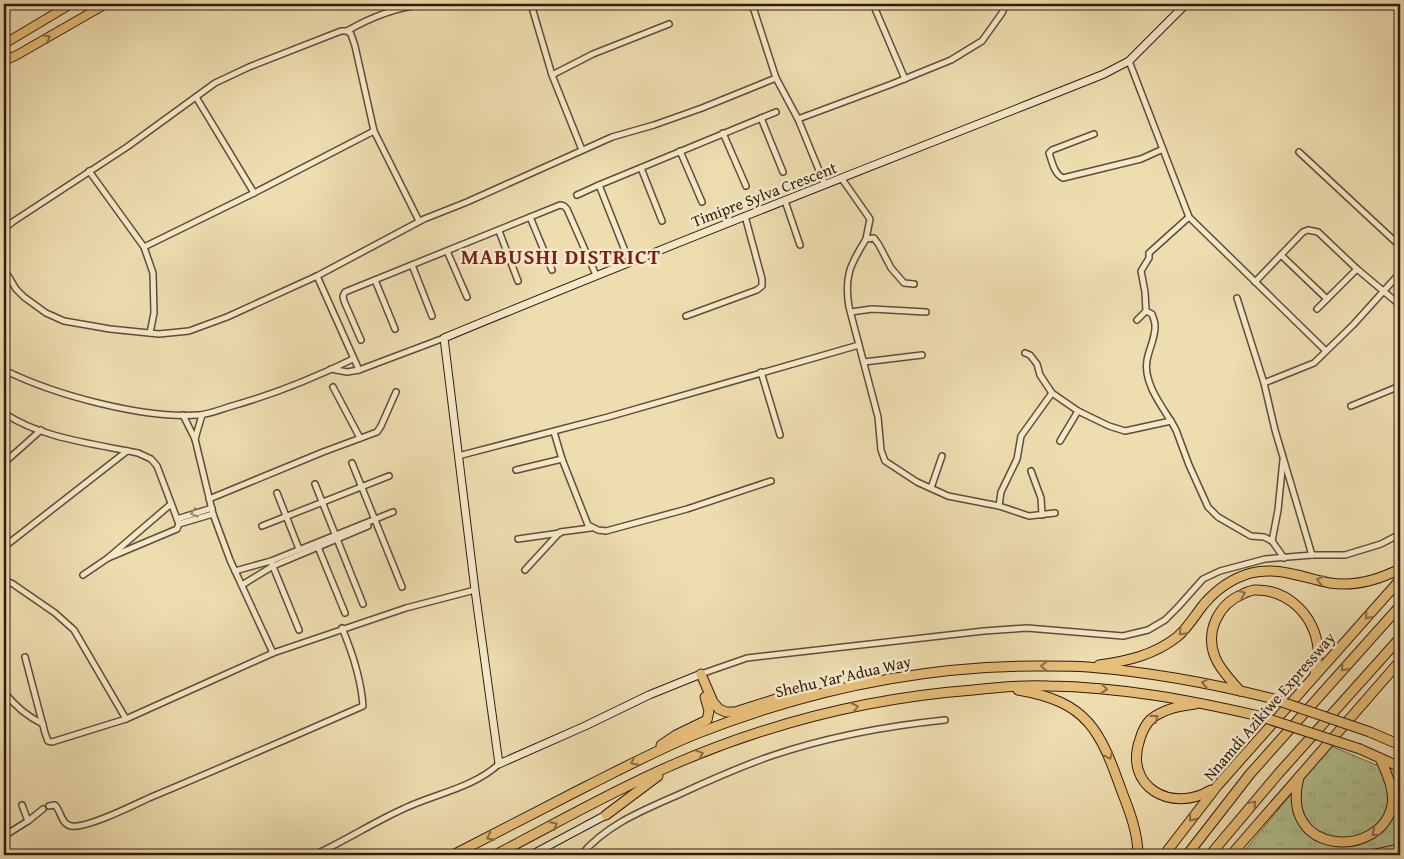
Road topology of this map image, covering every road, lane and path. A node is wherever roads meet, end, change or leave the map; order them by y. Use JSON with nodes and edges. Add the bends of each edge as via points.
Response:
{"nodes":[{"id":1,"x":71,"y":4,"type":"edge"},
{"id":2,"x":106,"y":4,"type":"edge"},
{"id":3,"x":426,"y":4,"type":"edge"},
{"id":4,"x":532,"y":4,"type":"edge"},
{"id":5,"x":750,"y":4,"type":"edge"},
{"id":6,"x":873,"y":4,"type":"edge"},
{"id":7,"x":1006,"y":4,"type":"edge"},
{"id":8,"x":1186,"y":4,"type":"edge"},
{"id":9,"x":669,"y":24,"type":"dead end"},
{"id":10,"x":346,"y":31,"type":"junction"},
{"id":11,"x":4,"y":44,"type":"edge"},
{"id":12,"x":4,"y":61,"type":"edge"},
{"id":13,"x":1130,"y":61,"type":"junction"},
{"id":14,"x":552,"y":75,"type":"junction"},
{"id":15,"x":776,"y":78,"type":"junction"},
{"id":16,"x":905,"y":79,"type":"junction"},
{"id":17,"x":196,"y":97,"type":"junction"},
{"id":18,"x":776,"y":112,"type":"dead end"},
{"id":19,"x":761,"y":118,"type":"junction"},
{"id":20,"x":798,"y":119,"type":"junction"},
{"id":21,"x":374,"y":131,"type":"junction"},
{"id":22,"x":723,"y":133,"type":"junction"},
{"id":23,"x":1094,"y":134,"type":"dead end"},
{"id":24,"x":1163,"y":149,"type":"junction"},
{"id":25,"x":582,"y":150,"type":"junction"},
{"id":26,"x":680,"y":151,"type":"junction"},
{"id":27,"x":1299,"y":152,"type":"dead end"},
{"id":28,"x":641,"y":168,"type":"junction"},
{"id":29,"x":89,"y":171,"type":"junction"},
{"id":30,"x":783,"y":172,"type":"dead end"},
{"id":31,"x":842,"y":179,"type":"junction"},
{"id":32,"x":599,"y":185,"type":"junction"},
{"id":33,"x":825,"y":185,"type":"junction"},
{"id":34,"x":746,"y":186,"type":"dead end"},
{"id":35,"x":254,"y":193,"type":"junction"},
{"id":36,"x":577,"y":195,"type":"dead end"},
{"id":37,"x":785,"y":201,"type":"junction"},
{"id":38,"x":702,"y":202,"type":"dead end"},
{"id":39,"x":745,"y":216,"type":"junction"},
{"id":40,"x":530,"y":217,"type":"junction"},
{"id":41,"x":1189,"y":217,"type":"junction"},
{"id":42,"x":419,"y":221,"type":"junction"},
{"id":43,"x":662,"y":221,"type":"dead end"},
{"id":44,"x":4,"y":229,"type":"edge"},
{"id":45,"x":499,"y":230,"type":"junction"},
{"id":46,"x":866,"y":239,"type":"junction"},
{"id":47,"x":800,"y":245,"type":"dead end"},
{"id":48,"x":1400,"y":246,"type":"edge"},
{"id":49,"x":144,"y":247,"type":"junction"},
{"id":50,"x":447,"y":251,"type":"junction"},
{"id":51,"x":1281,"y":255,"type":"junction"},
{"id":52,"x":629,"y":261,"type":"junction"},
{"id":53,"x":412,"y":265,"type":"junction"},
{"id":54,"x":4,"y":269,"type":"edge"},
{"id":55,"x":1357,"y":269,"type":"junction"},
{"id":56,"x":552,"y":270,"type":"dead end"},
{"id":57,"x":1400,"y":273,"type":"edge"},
{"id":58,"x":596,"y":275,"type":"junction"},
{"id":59,"x":317,"y":276,"type":"junction"},
{"id":60,"x":375,"y":280,"type":"junction"},
{"id":61,"x":518,"y":281,"type":"dead end"},
{"id":62,"x":1255,"y":282,"type":"junction"},
{"id":63,"x":914,"y":284,"type":"dead end"},
{"id":64,"x":1384,"y":291,"type":"junction"},
{"id":65,"x":467,"y":297,"type":"dead end"},
{"id":66,"x":1237,"y":298,"type":"dead end"},
{"id":67,"x":1327,"y":299,"type":"junction"},
{"id":68,"x":1400,"y":305,"type":"edge"},
{"id":69,"x":1317,"y":310,"type":"dead end"},
{"id":70,"x":1146,"y":311,"type":"junction"},
{"id":71,"x":851,"y":312,"type":"junction"},
{"id":72,"x":926,"y":312,"type":"dead end"},
{"id":73,"x":432,"y":316,"type":"dead end"},
{"id":74,"x":686,"y":316,"type":"dead end"},
{"id":75,"x":1137,"y":320,"type":"dead end"},
{"id":76,"x":394,"y":329,"type":"dead end"},
{"id":77,"x":150,"y":333,"type":"junction"},
{"id":78,"x":444,"y":338,"type":"junction"},
{"id":79,"x":361,"y":340,"type":"dead end"},
{"id":80,"x":859,"y":345,"type":"junction"},
{"id":81,"x":1326,"y":352,"type":"junction"},
{"id":82,"x":1025,"y":353,"type":"dead end"},
{"id":83,"x":922,"y":355,"type":"dead end"},
{"id":84,"x":353,"y":359,"type":"junction"},
{"id":85,"x":864,"y":362,"type":"junction"},
{"id":86,"x":4,"y":370,"type":"edge"},
{"id":87,"x":331,"y":370,"type":"junction"},
{"id":88,"x":359,"y":370,"type":"junction"},
{"id":89,"x":761,"y":372,"type":"junction"},
{"id":90,"x":1264,"y":383,"type":"junction"},
{"id":91,"x":1400,"y":386,"type":"edge"},
{"id":92,"x":333,"y":387,"type":"dead end"},
{"id":93,"x":396,"y":392,"type":"dead end"},
{"id":94,"x":1052,"y":393,"type":"junction"},
{"id":95,"x":1351,"y":406,"type":"dead end"},
{"id":96,"x":1078,"y":411,"type":"junction"},
{"id":97,"x":4,"y":413,"type":"edge"},
{"id":98,"x":183,"y":415,"type":"junction"},
{"id":99,"x":202,"y":415,"type":"junction"},
{"id":100,"x":1171,"y":421,"type":"junction"},
{"id":101,"x":41,"y":430,"type":"junction"},
{"id":102,"x":554,"y":432,"type":"junction"},
{"id":103,"x":780,"y":435,"type":"dead end"},
{"id":104,"x":360,"y":438,"type":"junction"},
{"id":105,"x":195,"y":439,"type":"junction"},
{"id":106,"x":1060,"y":442,"type":"dead end"},
{"id":107,"x":127,"y":451,"type":"junction"},
{"id":108,"x":458,"y":456,"type":"junction"},
{"id":109,"x":942,"y":456,"type":"dead end"},
{"id":110,"x":1283,"y":456,"type":"junction"},
{"id":111,"x":562,"y":459,"type":"junction"},
{"id":112,"x":4,"y":463,"type":"edge"},
{"id":113,"x":352,"y":463,"type":"dead end"},
{"id":114,"x":516,"y":470,"type":"dead end"},
{"id":115,"x":1031,"y":471,"type":"dead end"},
{"id":116,"x":389,"y":476,"type":"dead end"},
{"id":117,"x":771,"y":481,"type":"dead end"},
{"id":118,"x":315,"y":484,"type":"dead end"},
{"id":119,"x":362,"y":486,"type":"junction"},
{"id":120,"x":932,"y":488,"type":"junction"},
{"id":121,"x":277,"y":493,"type":"dead end"},
{"id":122,"x":210,"y":499,"type":"junction"},
{"id":123,"x":322,"y":502,"type":"junction"},
{"id":124,"x":171,"y":504,"type":"junction"},
{"id":125,"x":999,"y":506,"type":"junction"},
{"id":126,"x":212,"y":508,"type":"junction"},
{"id":127,"x":393,"y":512,"type":"dead end"},
{"id":128,"x":1055,"y":513,"type":"dead end"},
{"id":129,"x":213,"y":514,"type":"junction"},
{"id":130,"x":1042,"y":515,"type":"junction"},
{"id":131,"x":286,"y":516,"type":"junction"},
{"id":132,"x":1400,"y":516,"type":"edge"},
{"id":133,"x":177,"y":518,"type":"junction"},
{"id":134,"x":375,"y":521,"type":"junction"},
{"id":135,"x":179,"y":524,"type":"junction"},
{"id":136,"x":262,"y":526,"type":"dead end"},
{"id":137,"x":591,"y":528,"type":"junction"},
{"id":138,"x":1400,"y":530,"type":"edge"},
{"id":139,"x":560,"y":532,"type":"junction"},
{"id":140,"x":1400,"y":534,"type":"edge"},
{"id":141,"x":336,"y":537,"type":"junction"},
{"id":142,"x":518,"y":539,"type":"dead end"},
{"id":143,"x":1272,"y":541,"type":"junction"},
{"id":144,"x":4,"y":547,"type":"edge"},
{"id":145,"x":318,"y":547,"type":"junction"},
{"id":146,"x":299,"y":549,"type":"junction"},
{"id":147,"x":1312,"y":555,"type":"junction"},
{"id":148,"x":108,"y":558,"type":"junction"},
{"id":149,"x":1284,"y":558,"type":"junction"},
{"id":150,"x":272,"y":564,"type":"junction"},
{"id":151,"x":1400,"y":569,"type":"edge"},
{"id":152,"x":525,"y":570,"type":"dead end"},
{"id":153,"x":235,"y":571,"type":"junction"},
{"id":154,"x":83,"y":575,"type":"dead end"},
{"id":155,"x":4,"y":580,"type":"edge"},
{"id":156,"x":1400,"y":580,"type":"edge"},
{"id":157,"x":242,"y":585,"type":"junction"},
{"id":158,"x":402,"y":587,"type":"dead end"},
{"id":159,"x":475,"y":590,"type":"junction"},
{"id":160,"x":363,"y":604,"type":"dead end"},
{"id":161,"x":1400,"y":606,"type":"edge"},
{"id":162,"x":345,"y":613,"type":"dead end"},
{"id":163,"x":342,"y":628,"type":"junction"},
{"id":164,"x":299,"y":630,"type":"dead end"},
{"id":165,"x":1400,"y":638,"type":"edge"},
{"id":166,"x":273,"y":652,"type":"junction"},
{"id":167,"x":25,"y":658,"type":"dead end"},
{"id":168,"x":1400,"y":661,"type":"edge"},
{"id":169,"x":1400,"y":665,"type":"edge"},
{"id":170,"x":1085,"y":667,"type":"junction"},
{"id":171,"x":1391,"y":670,"type":"junction"},
{"id":172,"x":698,"y":675,"type":"junction"},
{"id":173,"x":1315,"y":675,"type":"junction"},
{"id":174,"x":1000,"y":687,"type":"junction"},
{"id":175,"x":1240,"y":691,"type":"junction"},
{"id":176,"x":4,"y":692,"type":"edge"},
{"id":177,"x":808,"y":697,"type":"junction"},
{"id":178,"x":1202,"y":702,"type":"junction"},
{"id":179,"x":126,"y":719,"type":"junction"},
{"id":180,"x":945,"y":720,"type":"dead end"},
{"id":181,"x":43,"y":724,"type":"junction"},
{"id":182,"x":1400,"y":745,"type":"edge"},
{"id":183,"x":649,"y":755,"type":"junction"},
{"id":184,"x":1380,"y":758,"type":"junction"},
{"id":185,"x":499,"y":764,"type":"junction"},
{"id":186,"x":670,"y":766,"type":"junction"},
{"id":187,"x":1400,"y":767,"type":"edge"},
{"id":188,"x":1299,"y":775,"type":"junction"},
{"id":189,"x":1218,"y":785,"type":"junction"},
{"id":190,"x":22,"y":805,"type":"dead end"},
{"id":191,"x":49,"y":806,"type":"dead end"},
{"id":192,"x":44,"y":809,"type":"dead end"},
{"id":193,"x":606,"y":815,"type":"joint"},
{"id":194,"x":28,"y":821,"type":"junction"},
{"id":195,"x":4,"y":836,"type":"edge"},
{"id":196,"x":546,"y":847,"type":"junction"},
{"id":197,"x":1400,"y":849,"type":"edge"},
{"id":198,"x":314,"y":855,"type":"edge"},
{"id":199,"x":454,"y":855,"type":"edge"},
{"id":200,"x":495,"y":855,"type":"edge"},
{"id":201,"x":531,"y":855,"type":"edge"},
{"id":202,"x":539,"y":855,"type":"edge"},
{"id":203,"x":581,"y":855,"type":"edge"},
{"id":204,"x":1138,"y":855,"type":"edge"},
{"id":205,"x":1164,"y":855,"type":"edge"},
{"id":206,"x":1187,"y":855,"type":"edge"},
{"id":207,"x":1210,"y":855,"type":"edge"},
{"id":208,"x":1231,"y":855,"type":"edge"},
{"id":209,"x":1371,"y":855,"type":"edge"}],
"edges":[{"from":1,"to":11,"type":"main road"},
{"from":12,"to":2,"type":"main road","one_way":true},
{"from":3,"to":10,"type":"street","via":[[367,19]]},
{"from":4,"to":14,"type":"street"},
{"from":5,"to":15,"type":"street"},
{"from":6,"to":16,"type":"street"},
{"from":7,"to":16,"type":"street","via":[[982,41],[951,60]]},
{"from":8,"to":13,"type":"street","name":"Timipre Sylva Crescent"},
{"from":9,"to":14,"type":"street","via":[[593,54]]},
{"from":10,"to":17,"type":"street","via":[[237,72]]},
{"from":10,"to":21,"type":"street","via":[[351,34],[355,46]]},
{"from":13,"to":24,"type":"street"},
{"from":13,"to":31,"type":"street","name":"Timipre Sylva Crescent"},
{"from":14,"to":25,"type":"street"},
{"from":15,"to":20,"type":"street"},
{"from":15,"to":25,"type":"street"},
{"from":16,"to":20,"type":"street"},
{"from":17,"to":29,"type":"street"},
{"from":17,"to":35,"type":"street"},
{"from":18,"to":19,"type":"street"},
{"from":19,"to":22,"type":"street"},
{"from":19,"to":30,"type":"street"},
{"from":20,"to":33,"type":"street"},
{"from":21,"to":35,"type":"street"},
{"from":21,"to":42,"type":"street"},
{"from":22,"to":26,"type":"street"},
{"from":22,"to":34,"type":"street"},
{"from":23,"to":24,"type":"street","via":[[1049,152],[1060,178],[1140,159]]},
{"from":24,"to":41,"type":"street"},
{"from":25,"to":42,"type":"street"},
{"from":26,"to":28,"type":"street"},
{"from":26,"to":38,"type":"street"},
{"from":27,"to":48,"type":"street"},
{"from":28,"to":32,"type":"street"},
{"from":28,"to":43,"type":"street"},
{"from":29,"to":44,"type":"street"},
{"from":29,"to":49,"type":"street"},
{"from":31,"to":33,"type":"street","name":"Timipre Sylva Crescent"},
{"from":31,"to":46,"type":"street","via":[[870,219]]},
{"from":32,"to":36,"type":"street"},
{"from":32,"to":52,"type":"street"},
{"from":33,"to":37,"type":"street","name":"Timipre Sylva Crescent"},
{"from":35,"to":49,"type":"street"},
{"from":37,"to":39,"type":"street","name":"Timipre Sylva Crescent"},
{"from":37,"to":47,"type":"street"},
{"from":39,"to":52,"type":"street","name":"Timipre Sylva Crescent"},
{"from":39,"to":74,"type":"street","via":[[762,286]]},
{"from":40,"to":45,"type":"street"},
{"from":40,"to":56,"type":"street"},
{"from":40,"to":58,"type":"street","via":[[564,206]]},
{"from":41,"to":62,"type":"street"},
{"from":41,"to":70,"type":"street","via":[[1149,253],[1141,271]]},
{"from":42,"to":59,"type":"street"},
{"from":45,"to":50,"type":"street"},
{"from":45,"to":61,"type":"street"},
{"from":46,"to":63,"type":"street","via":[[874,238],[904,284]]},
{"from":46,"to":71,"type":"street","via":[[847,277]]},
{"from":49,"to":77,"type":"street","via":[[153,273],[154,313]]},
{"from":50,"to":53,"type":"street"},
{"from":50,"to":65,"type":"street"},
{"from":51,"to":55,"type":"street","via":[[1302,232],[1312,230]]},
{"from":51,"to":62,"type":"street"},
{"from":51,"to":67,"type":"street"},
{"from":52,"to":58,"type":"street","name":"Timipre Sylva Crescent"},
{"from":53,"to":60,"type":"street"},
{"from":53,"to":73,"type":"street"},
{"from":54,"to":77,"type":"street","via":[[24,297],[64,321]]},
{"from":55,"to":64,"type":"street"},
{"from":55,"to":67,"type":"street"},
{"from":57,"to":64,"type":"street"},
{"from":58,"to":78,"type":"street","name":"Timipre Sylva Crescent"},
{"from":59,"to":77,"type":"street","via":[[200,328],[177,333]]},
{"from":59,"to":84,"type":"street"},
{"from":60,"to":76,"type":"street"},
{"from":60,"to":79,"type":"street","via":[[345,292],[343,296]]},
{"from":62,"to":81,"type":"street"},
{"from":64,"to":68,"type":"street"},
{"from":64,"to":81,"type":"street"},
{"from":66,"to":90,"type":"street"},
{"from":67,"to":69,"type":"street"},
{"from":70,"to":75,"type":"street"},
{"from":70,"to":100,"type":"street","via":[[1152,314],[1156,325],[1147,372]]},
{"from":71,"to":72,"type":"street","via":[[872,309]]},
{"from":71,"to":80,"type":"street"},
{"from":78,"to":88,"type":"street","name":"Timipre Sylva Crescent"},
{"from":78,"to":108,"type":"street"},
{"from":80,"to":85,"type":"street"},
{"from":80,"to":89,"type":"street"},
{"from":81,"to":90,"type":"street","via":[[1314,363]]},
{"from":82,"to":94,"type":"street","via":[[1038,364],[1040,375]]},
{"from":83,"to":85,"type":"street"},
{"from":84,"to":87,"type":"street","name":"Timipre Sylva Crescent"},
{"from":84,"to":88,"type":"street"},
{"from":85,"to":120,"type":"street","via":[[885,461]]},
{"from":86,"to":98,"type":"street","name":"Timipre Sylva Crescent","via":[[83,398],[135,411]]},
{"from":87,"to":88,"type":"street","name":"Timipre Sylva Crescent"},
{"from":87,"to":99,"type":"street","name":"Timipre Sylva Crescent","via":[[270,396]]},
{"from":89,"to":102,"type":"street"},
{"from":89,"to":103,"type":"street"},
{"from":90,"to":110,"type":"street"},
{"from":91,"to":95,"type":"street"},
{"from":92,"to":104,"type":"street"},
{"from":93,"to":104,"type":"street","via":[[381,426],[376,432]]},
{"from":94,"to":96,"type":"street"},
{"from":94,"to":125,"type":"street","via":[[1021,436],[1017,459],[1001,492]]},
{"from":96,"to":100,"type":"street","via":[[1125,431]]},
{"from":96,"to":106,"type":"street"},
{"from":97,"to":101,"type":"street"},
{"from":98,"to":99,"type":"street","name":"Timipre Sylva Crescent"},
{"from":98,"to":105,"type":"street"},
{"from":99,"to":105,"type":"street"},
{"from":100,"to":143,"type":"street","via":[[1208,507],[1218,517],[1251,536]]},
{"from":101,"to":107,"type":"street"},
{"from":101,"to":112,"type":"street"},
{"from":102,"to":108,"type":"street"},
{"from":102,"to":111,"type":"street"},
{"from":104,"to":122,"type":"street"},
{"from":105,"to":122,"type":"street"},
{"from":107,"to":124,"type":"street","via":[[151,459],[157,466]]},
{"from":107,"to":144,"type":"street"},
{"from":108,"to":159,"type":"street"},
{"from":109,"to":120,"type":"street"},
{"from":110,"to":143,"type":"street"},
{"from":110,"to":147,"type":"street"},
{"from":111,"to":114,"type":"street"},
{"from":111,"to":137,"type":"street"},
{"from":113,"to":119,"type":"street"},
{"from":115,"to":130,"type":"street","via":[[1042,498]]},
{"from":116,"to":119,"type":"street"},
{"from":117,"to":137,"type":"street","via":[[606,531]]},
{"from":118,"to":123,"type":"street"},
{"from":119,"to":123,"type":"street"},
{"from":119,"to":134,"type":"street"},
{"from":120,"to":125,"type":"street","via":[[948,496]]},
{"from":121,"to":131,"type":"street"},
{"from":122,"to":126,"type":"street"},
{"from":123,"to":131,"type":"street"},
{"from":123,"to":141,"type":"street"},
{"from":124,"to":133,"type":"street"},
{"from":124,"to":148,"type":"street"},
{"from":125,"to":130,"type":"street","via":[[1029,516]]},
{"from":126,"to":129,"type":"street"},
{"from":126,"to":133,"type":"street","one_way":true},
{"from":127,"to":134,"type":"street"},
{"from":128,"to":130,"type":"street"},
{"from":129,"to":135,"type":"street"},
{"from":129,"to":153,"type":"street"},
{"from":131,"to":136,"type":"street"},
{"from":131,"to":146,"type":"street"},
{"from":132,"to":138,"type":"street"},
{"from":133,"to":135,"type":"street"},
{"from":134,"to":141,"type":"street"},
{"from":134,"to":158,"type":"street"},
{"from":135,"to":148,"type":"street","via":[[174,531]]},
{"from":137,"to":139,"type":"street"},
{"from":139,"to":142,"type":"street"},
{"from":139,"to":152,"type":"street"},
{"from":140,"to":147,"type":"street","via":[[1381,544],[1345,555]]},
{"from":141,"to":145,"type":"street"},
{"from":141,"to":146,"type":"street"},
{"from":141,"to":160,"type":"street"},
{"from":143,"to":149,"type":"street"},
{"from":145,"to":150,"type":"street"},
{"from":145,"to":162,"type":"street"},
{"from":146,"to":150,"type":"street"},
{"from":147,"to":149,"type":"street"},
{"from":148,"to":154,"type":"street"},
{"from":149,"to":172,"type":"street","via":[[1234,566],[1203,579],[1165,620],[1148,630],[1123,636],[1027,628],[984,631],[747,658]]},
{"from":150,"to":153,"type":"street"},
{"from":150,"to":157,"type":"street"},
{"from":150,"to":164,"type":"street"},
{"from":151,"to":170,"type":"highway","one_way":true,"via":[[1353,584],[1268,571],[1252,573],[1218,589],[1178,636],[1148,655]]},
{"from":153,"to":157,"type":"street"},
{"from":155,"to":179,"type":"street","via":[[55,613],[74,630]]},
{"from":156,"to":173,"type":"highway","name":"Nnamdi Azikiwe Expressway","one_way":true},
{"from":157,"to":166,"type":"street"},
{"from":159,"to":163,"type":"street"},
{"from":159,"to":185,"type":"street"},
{"from":161,"to":206,"type":"highway","name":"Nnamdi Azikiwe Expressway","one_way":true,"via":[[1250,774]]},
{"from":163,"to":166,"type":"street"},
{"from":163,"to":191,"type":"street","via":[[354,658],[363,706],[92,822],[72,826],[63,820],[55,806]]},
{"from":207,"to":165,"type":"highway","one_way":true},
{"from":166,"to":179,"type":"street"},
{"from":167,"to":181,"type":"street"},
{"from":168,"to":171,"type":"highway"},
{"from":169,"to":171,"type":"highway"},
{"from":175,"to":170,"type":"highway","name":"Shehu Yar'Adua Way","one_way":true,"via":[[1164,676]]},
{"from":170,"to":177,"type":"highway","name":"Shehu Yar'Adua Way","one_way":true,"via":[[971,668],[881,680]]},
{"from":171,"to":188,"type":"highway"},
{"from":172,"to":177,"type":"highway","via":[[713,702],[726,712],[779,698]]},
{"from":172,"to":183,"type":"highway","via":[[708,706],[707,720],[676,735]]},
{"from":172,"to":185,"type":"street"},
{"from":175,"to":173,"type":"highway","one_way":true,"via":[[1215,658],[1212,633],[1223,607],[1234,597],[1252,590],[1284,596],[1300,607],[1316,636]]},
{"from":173,"to":189,"type":"highway","name":"Nnamdi Azikiwe Expressway"},
{"from":174,"to":178,"type":"highway","name":"Shehu Yar'Adua Way","one_way":true,"via":[[1084,687]]},
{"from":186,"to":174,"type":"highway","name":"Shehu Yar'Adua Way","one_way":true,"via":[[752,735],[833,711],[921,695]]},
{"from":174,"to":204,"type":"highway","one_way":true,"via":[[1042,694],[1057,700],[1071,707],[1092,726],[1114,767],[1130,814]]},
{"from":175,"to":182,"type":"highway","name":"Shehu Yar'Adua Way","bridge":true,"via":[[1270,698]]},
{"from":176,"to":181,"type":"street","via":[[28,717]]},
{"from":177,"to":183,"type":"highway","name":"Shehu Yar'Adua Way","via":[[712,728]]},
{"from":178,"to":184,"type":"highway","name":"Shehu Yar'Adua Way","bridge":true,"via":[[1259,716]]},
{"from":189,"to":178,"type":"highway","one_way":true,"via":[[1187,800],[1172,799],[1159,795],[1148,786],[1136,760],[1142,732],[1150,720],[1173,708]]},
{"from":179,"to":181,"type":"street","via":[[52,742],[48,740]]},
{"from":180,"to":203,"type":"street","via":[[844,736],[740,767],[612,826]]},
{"from":183,"to":199,"type":"highway","name":"Shehu Yar'Adua Way","one_way":true},
{"from":184,"to":187,"type":"highway","name":"Shehu Yar'Adua Way"},
{"from":184,"to":188,"type":"highway","one_way":true,"via":[[1392,794],[1387,821],[1365,841],[1349,846],[1332,844],[1307,829],[1295,803]]},
{"from":185,"to":198,"type":"street","via":[[466,785],[429,797]]},
{"from":186,"to":193,"type":"highway"},
{"from":200,"to":186,"type":"highway","name":"Shehu Yar'Adua Way","one_way":true},
{"from":188,"to":208,"type":"highway"},
{"from":189,"to":205,"type":"highway","name":"Nnamdi Azikiwe Expressway","one_way":true},
{"from":190,"to":194,"type":"street"},
{"from":192,"to":194,"type":"street"},
{"from":193,"to":196,"type":"street"},
{"from":194,"to":195,"type":"street"},
{"from":196,"to":201,"type":"street"},
{"from":196,"to":202,"type":"street"},
{"from":197,"to":209,"type":"highway"}]}
